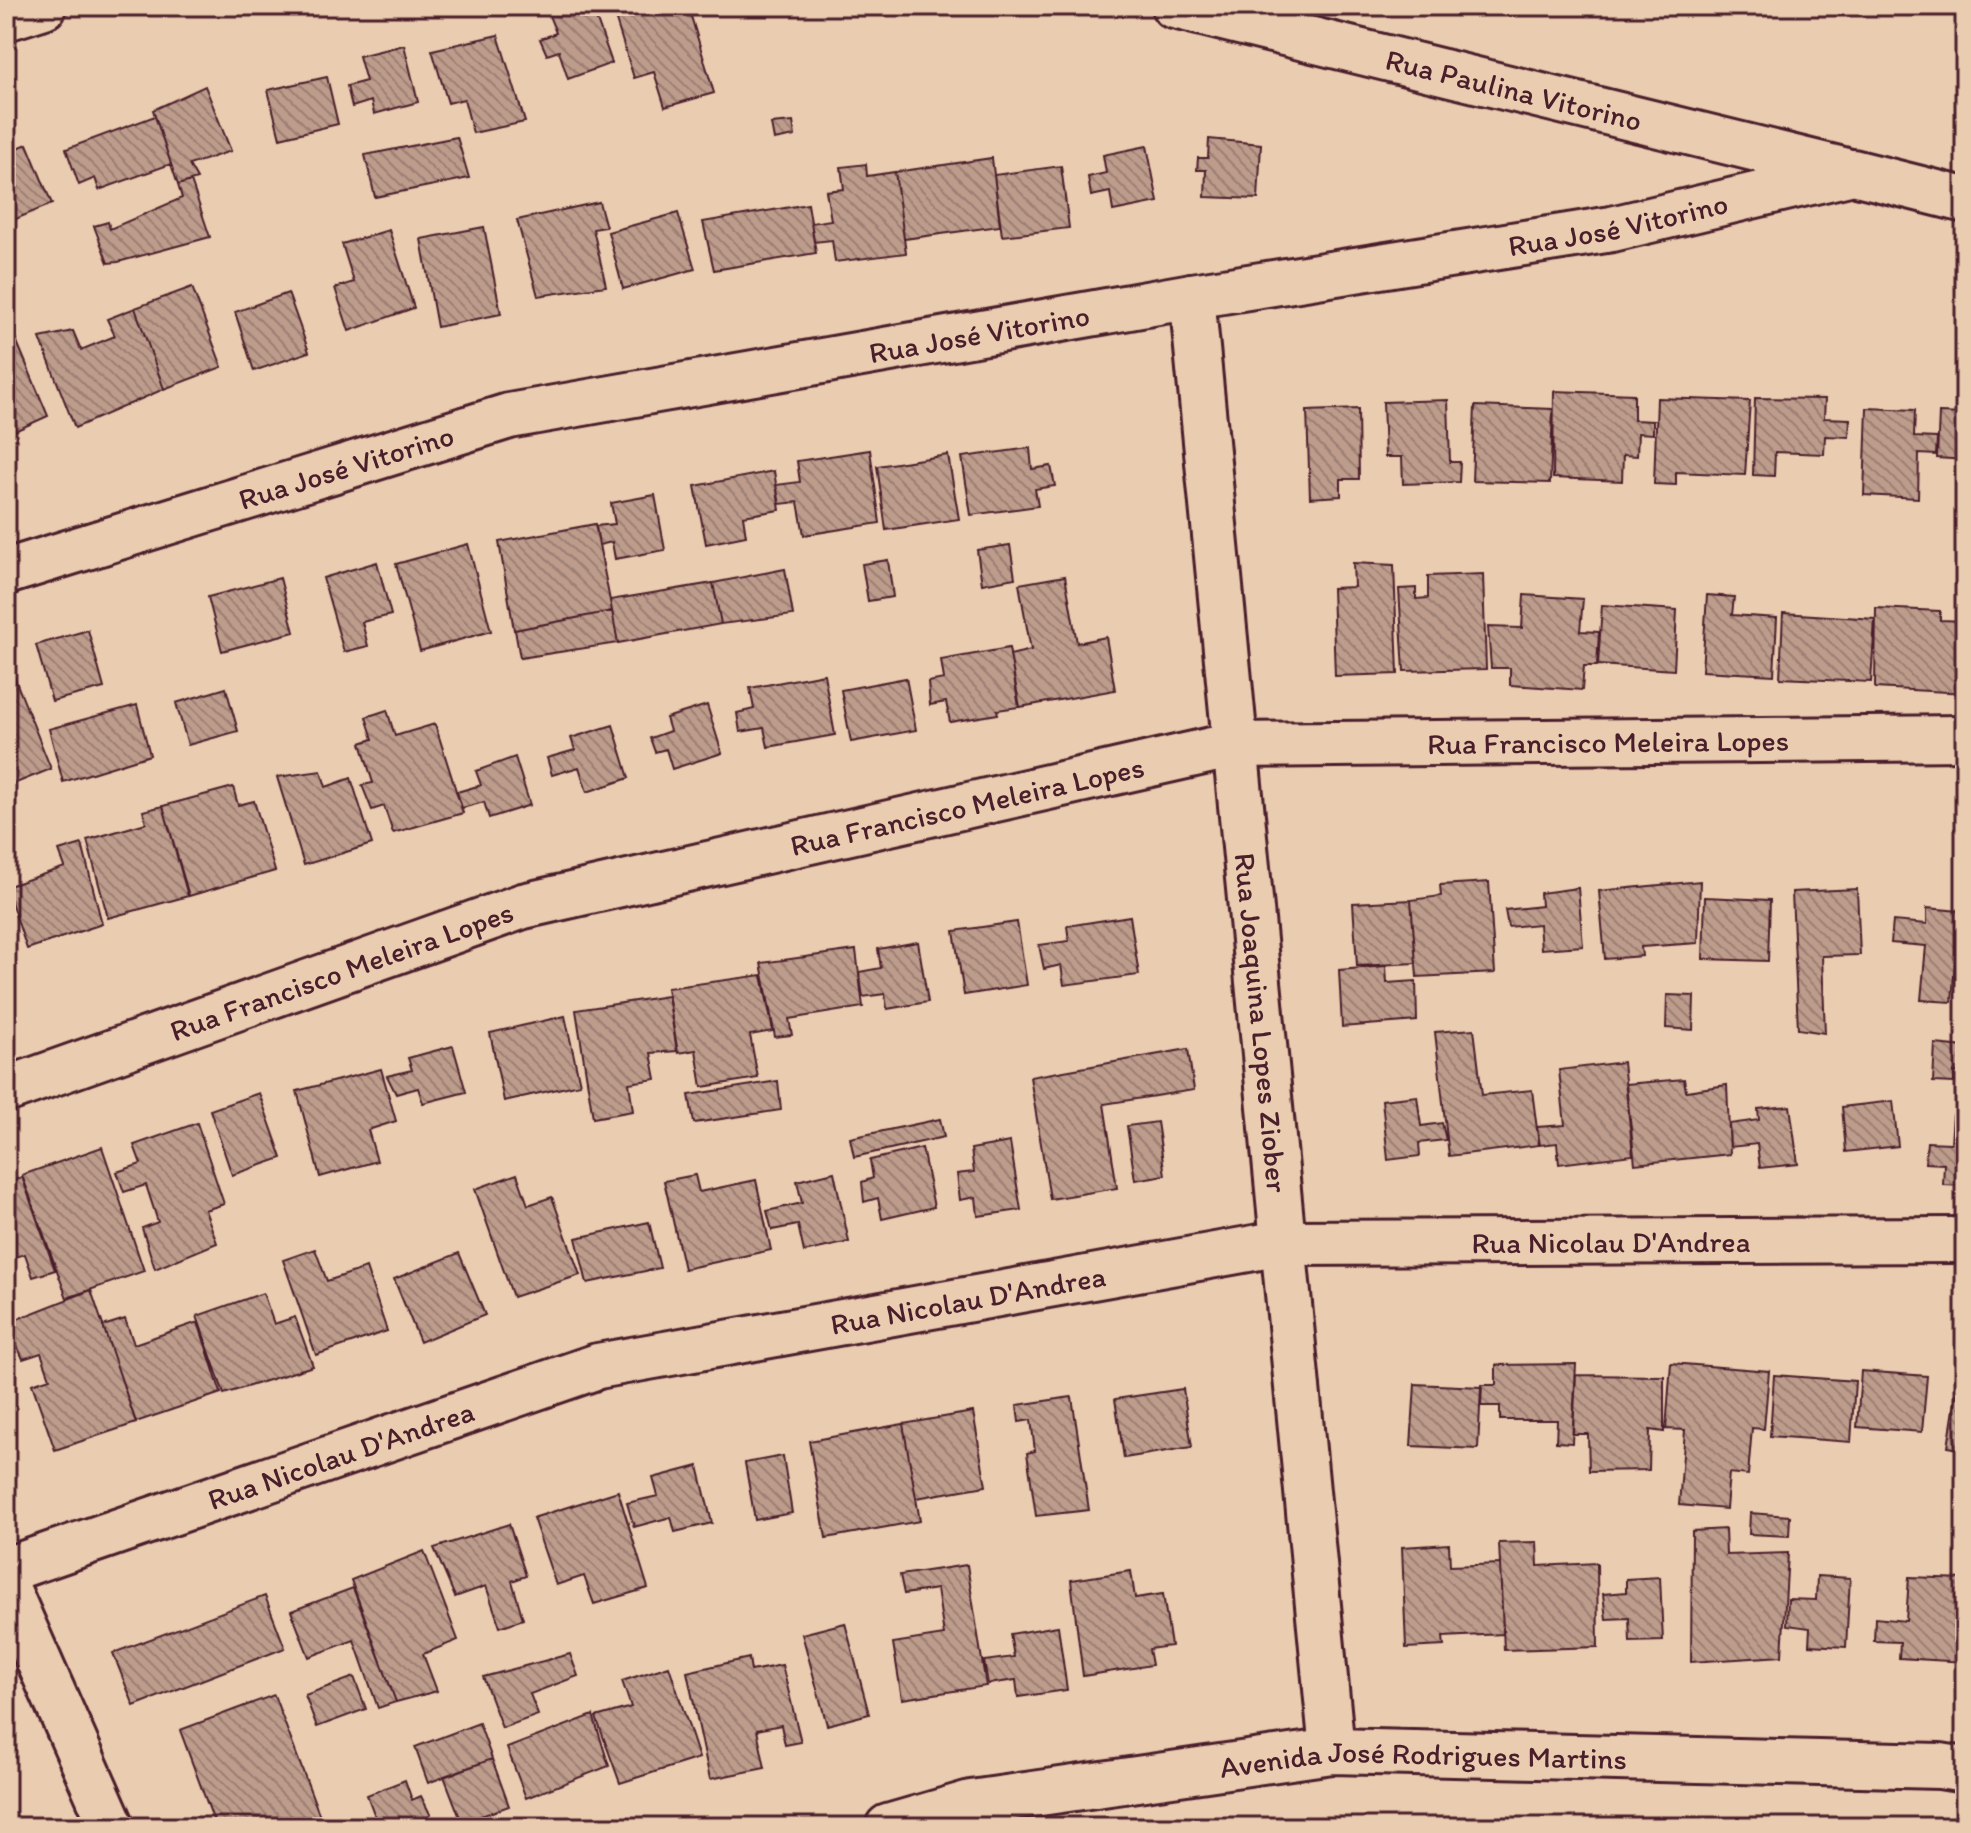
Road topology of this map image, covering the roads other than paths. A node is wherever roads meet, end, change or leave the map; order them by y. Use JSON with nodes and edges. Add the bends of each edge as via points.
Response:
{"nodes":[{"id":1,"x":44,"y":6,"type":"edge"},
{"id":2,"x":1174,"y":6,"type":"edge"},
{"id":3,"x":6,"y":18,"type":"edge"},
{"id":4,"x":1853,"y":172,"type":"junction"},
{"id":5,"x":1965,"y":200,"type":"edge"},
{"id":6,"x":1192,"y":296,"type":"junction"},
{"id":7,"x":6,"y":572,"type":"edge"},
{"id":8,"x":1965,"y":738,"type":"edge"},
{"id":9,"x":1234,"y":745,"type":"junction"},
{"id":10,"x":6,"y":1090,"type":"edge"},
{"id":11,"x":1965,"y":1240,"type":"edge"},
{"id":12,"x":1282,"y":1243,"type":"junction"},
{"id":13,"x":6,"y":1570,"type":"edge"},
{"id":14,"x":6,"y":1586,"type":"edge"},
{"id":15,"x":1332,"y":1751,"type":"junction"},
{"id":16,"x":1965,"y":1770,"type":"edge"},
{"id":17,"x":112,"y":1827,"type":"edge"},
{"id":18,"x":888,"y":1827,"type":"edge"}],
"edges":[{"from":1,"to":3,"type":"street"},
{"from":2,"to":4,"type":"street","name":"Rua Paulina Vitorino"},
{"from":4,"to":5,"type":"street","name":"Rua José Vitorino"},
{"from":4,"to":6,"type":"street","name":"Rua José Vitorino","via":[[1612,229]]},
{"from":6,"to":7,"type":"street","name":"Rua José Vitorino","via":[[509,416]]},
{"from":6,"to":9,"type":"street","name":"Rua Joaquina Lopes Ziober"},
{"from":8,"to":9,"type":"street","name":"Rua Francisco Meleira Lopes"},
{"from":9,"to":10,"type":"street","name":"Rua Francisco Meleira Lopes","via":[[523,906]]},
{"from":9,"to":12,"type":"street","name":"Rua Joaquina Lopes Ziober"},
{"from":11,"to":12,"type":"street","name":"Rua Nicolau D'Andrea"},
{"from":12,"to":13,"type":"street","name":"Rua Nicolau D'Andrea","via":[[598,1366]]},
{"from":12,"to":15,"type":"street","name":"Rua Joaquina Lopes Ziober"},
{"from":14,"to":17,"type":"street"},
{"from":15,"to":16,"type":"street","name":"Avenida José Rodrigues Martins"},
{"from":15,"to":18,"type":"street","name":"Avenida José Rodrigues Martins","via":[[971,1803]]}]}
